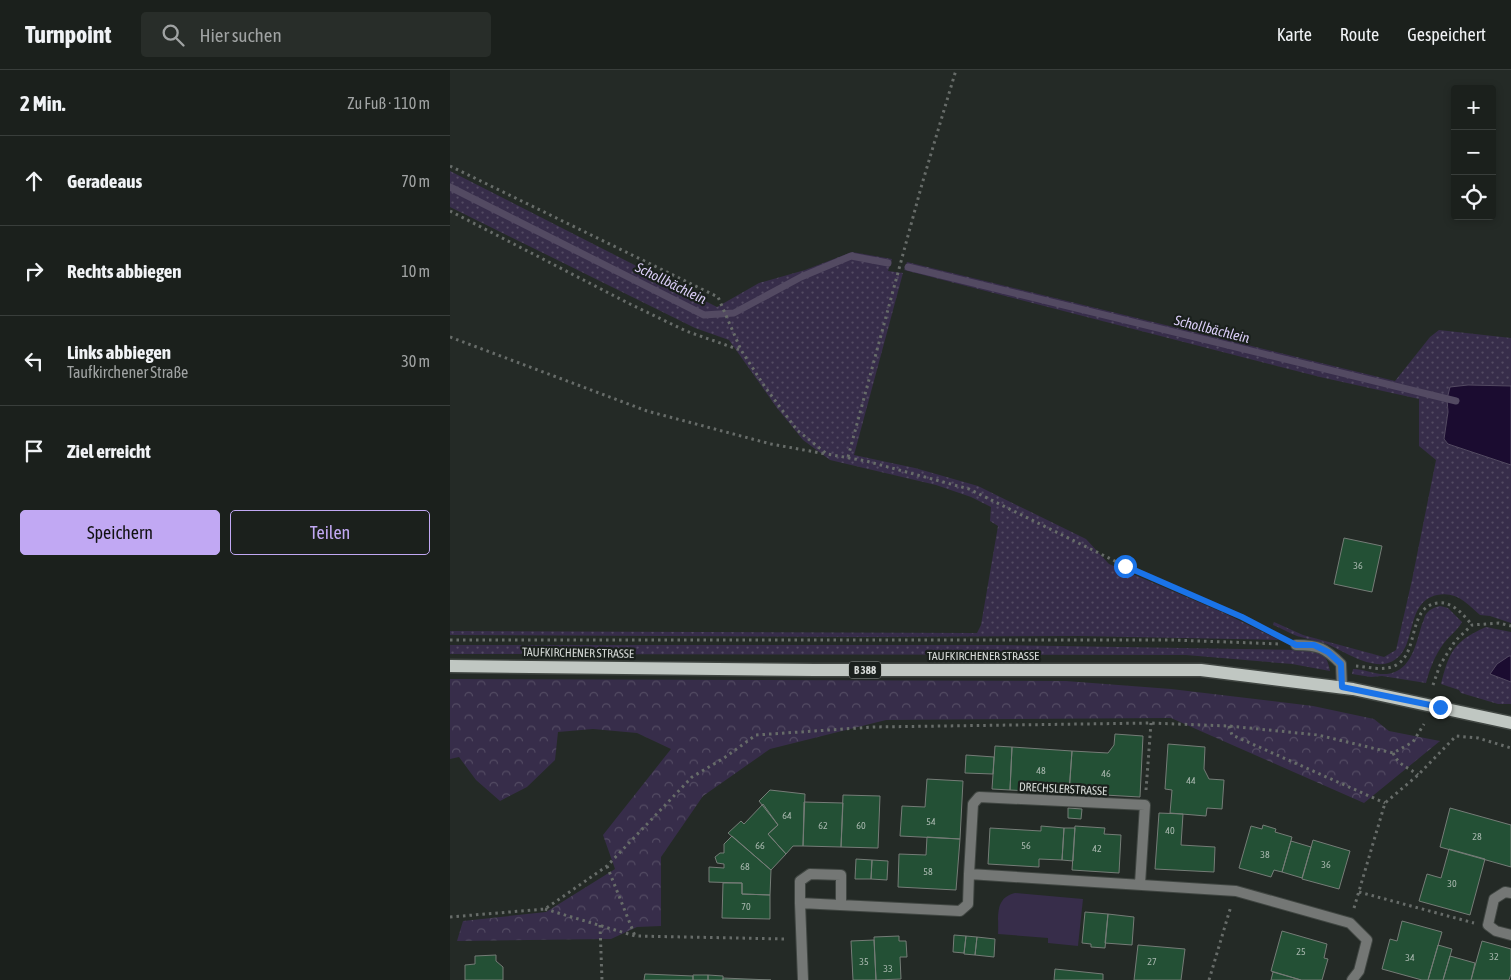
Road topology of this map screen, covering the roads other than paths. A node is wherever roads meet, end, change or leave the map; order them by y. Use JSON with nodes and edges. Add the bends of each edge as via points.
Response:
{"nodes":[{"id":1,"x":1296,"y":645,"type":"road end"},
{"id":2,"x":450,"y":666,"type":"edge"},
{"id":3,"x":1342,"y":687,"type":"junction"},
{"id":4,"x":1511,"y":723,"type":"edge"},
{"id":5,"x":969,"y":874,"type":"junction"},
{"id":6,"x":1140,"y":884,"type":"junction"},
{"id":7,"x":1511,"y":893,"type":"edge"},
{"id":8,"x":800,"y":903,"type":"junction"},
{"id":9,"x":841,"y":905,"type":"junction"},
{"id":10,"x":1511,"y":935,"type":"edge"},
{"id":11,"x":803,"y":980,"type":"edge"},
{"id":12,"x":1352,"y":980,"type":"edge"}],
"edges":[{"from":1,"to":3,"type":"street","via":[[1314,645],[1328,652],[1341,664]]},
{"from":2,"to":3,"type":"main road","name":"TAUFKIRCHENER STRASSE","number":"B 388","via":[[1201,670]]},
{"from":3,"to":4,"type":"main road","name":"TAUFKIRCHENER STRASSE","number":"B 388"},
{"from":5,"to":6,"type":"street"},
{"from":5,"to":6,"type":"street","name":"DRECHSLERSTRASSE","via":[[973,804],[979,797],[1145,805]]},
{"from":5,"to":9,"type":"street","name":"DRECHSLERSTRASSE","via":[[968,904],[960,911]]},
{"from":6,"to":12,"type":"street","via":[[1236,891],[1350,923],[1367,940],[1359,970]]},
{"from":7,"to":10,"type":"street","via":[[1505,892],[1494,899],[1488,925]]},
{"from":8,"to":9,"type":"street","name":"DRECHSLERSTRASSE"},
{"from":8,"to":9,"type":"street","via":[[800,881],[810,874],[841,876]]},
{"from":8,"to":11,"type":"street"}]}
